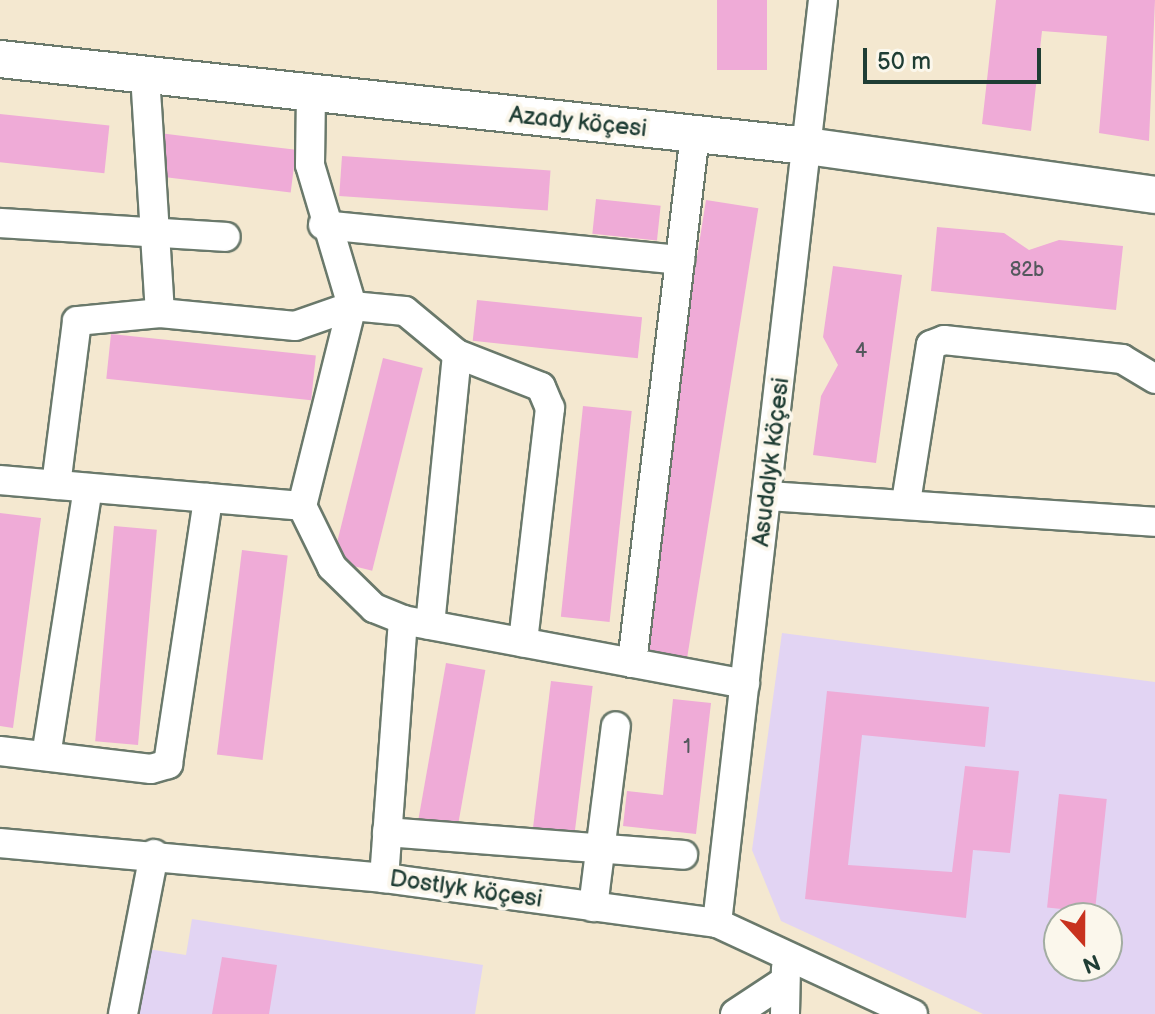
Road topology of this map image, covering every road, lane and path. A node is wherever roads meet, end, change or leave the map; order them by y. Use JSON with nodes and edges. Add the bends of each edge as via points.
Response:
{"nodes":[{"id":1,"x":823,"y":0,"type":"edge"},
{"id":2,"x":0,"y":59,"type":"edge"},
{"id":3,"x":145,"y":75,"type":"junction"},
{"id":4,"x":311,"y":93,"type":"junction"},
{"id":5,"x":695,"y":134,"type":"junction"},
{"id":6,"x":807,"y":146,"type":"junction"},
{"id":7,"x":1155,"y":195,"type":"edge"},
{"id":8,"x":0,"y":223,"type":"edge"},
{"id":9,"x":323,"y":225,"type":"junction"},
{"id":10,"x":152,"y":230,"type":"junction"},
{"id":11,"x":226,"y":237,"type":"dead end"},
{"id":12,"x":680,"y":260,"type":"junction"},
{"id":13,"x":352,"y":306,"type":"junction"},
{"id":14,"x":160,"y":313,"type":"junction"},
{"id":15,"x":457,"y":354,"type":"junction"},
{"id":16,"x":1155,"y":379,"type":"edge"},
{"id":17,"x":0,"y":480,"type":"edge"},
{"id":18,"x":56,"y":485,"type":"junction"},
{"id":19,"x":88,"y":488,"type":"junction"},
{"id":20,"x":767,"y":496,"type":"junction"},
{"id":21,"x":208,"y":498,"type":"junction"},
{"id":22,"x":906,"y":502,"type":"junction"},
{"id":23,"x":302,"y":506,"type":"junction"},
{"id":24,"x":1155,"y":522,"type":"edge"},
{"id":25,"x":417,"y":622,"type":"junction"},
{"id":26,"x":523,"y":642,"type":"junction"},
{"id":27,"x":632,"y":663,"type":"junction"},
{"id":28,"x":745,"y":684,"type":"junction"},
{"id":29,"x":616,"y":726,"type":"dead end"},
{"id":30,"x":0,"y":751,"type":"edge"},
{"id":31,"x":46,"y":756,"type":"junction"},
{"id":32,"x":387,"y":832,"type":"junction"},
{"id":33,"x":0,"y":843,"type":"edge"},
{"id":34,"x":601,"y":845,"type":"junction"},
{"id":35,"x":154,"y":854,"type":"junction"},
{"id":36,"x":683,"y":855,"type":"dead end"},
{"id":37,"x":384,"y":878,"type":"junction"},
{"id":38,"x":593,"y":907,"type":"junction"},
{"id":39,"x":717,"y":923,"type":"junction"},
{"id":40,"x":786,"y":968,"type":"junction"},
{"id":41,"x":123,"y":1014,"type":"edge"},
{"id":42,"x":735,"y":1014,"type":"edge"},
{"id":43,"x":785,"y":1014,"type":"edge"},
{"id":44,"x":913,"y":1014,"type":"edge"}],
"edges":[{"from":1,"to":6,"type":"street","name":"Asudalyk köçesi"},
{"from":2,"to":3,"type":"main road","name":"Azady köçesi"},
{"from":3,"to":4,"type":"main road","name":"Azady köçesi"},
{"from":3,"to":10,"type":"street"},
{"from":4,"to":5,"type":"main road","name":"Azady köçesi"},
{"from":4,"to":9,"type":"street","via":[[310,165]]},
{"from":5,"to":6,"type":"main road","name":"Azady köçesi"},
{"from":5,"to":12,"type":"street"},
{"from":6,"to":7,"type":"main road","name":"Azady köçesi"},
{"from":6,"to":20,"type":"street","name":"Asudalyk köçesi"},
{"from":8,"to":10,"type":"street"},
{"from":9,"to":12,"type":"street"},
{"from":9,"to":13,"type":"street"},
{"from":10,"to":11,"type":"street"},
{"from":10,"to":14,"type":"street"},
{"from":12,"to":27,"type":"street"},
{"from":13,"to":14,"type":"street","via":[[295,326]]},
{"from":13,"to":15,"type":"street","via":[[405,311]]},
{"from":13,"to":23,"type":"street"},
{"from":14,"to":18,"type":"street","via":[[77,321]]},
{"from":15,"to":25,"type":"street"},
{"from":15,"to":26,"type":"street","via":[[541,387],[550,408]]},
{"from":16,"to":22,"type":"street","via":[[1122,359],[944,340],[931,345]]},
{"from":17,"to":18,"type":"street"},
{"from":18,"to":19,"type":"street"},
{"from":19,"to":21,"type":"street"},
{"from":19,"to":31,"type":"street"},
{"from":20,"to":22,"type":"street"},
{"from":20,"to":28,"type":"street","name":"Asudalyk köçesi"},
{"from":21,"to":23,"type":"street"},
{"from":21,"to":31,"type":"street","via":[[168,764],[151,769]]},
{"from":22,"to":24,"type":"street"},
{"from":23,"to":25,"type":"street","via":[[332,567],[374,608]]},
{"from":25,"to":26,"type":"street"},
{"from":25,"to":32,"type":"street"},
{"from":26,"to":27,"type":"street"},
{"from":27,"to":28,"type":"street"},
{"from":28,"to":39,"type":"street","name":"Asudalyk köçesi"},
{"from":29,"to":34,"type":"street"},
{"from":30,"to":31,"type":"street"},
{"from":32,"to":34,"type":"street"},
{"from":32,"to":37,"type":"street"},
{"from":33,"to":35,"type":"street","name":"Dostlyk köçesi"},
{"from":34,"to":36,"type":"street"},
{"from":34,"to":38,"type":"street"},
{"from":35,"to":37,"type":"street","name":"Dostlyk köçesi"},
{"from":35,"to":41,"type":"street"},
{"from":37,"to":38,"type":"street","name":"Dostlyk köçesi"},
{"from":38,"to":39,"type":"street","name":"Dostlyk köçesi"},
{"from":39,"to":40,"type":"street","name":"Dostlyk köçesi"},
{"from":40,"to":42,"type":"street"},
{"from":40,"to":43,"type":"street"},
{"from":40,"to":44,"type":"street","name":"Dostlyk köçesi"}]}
